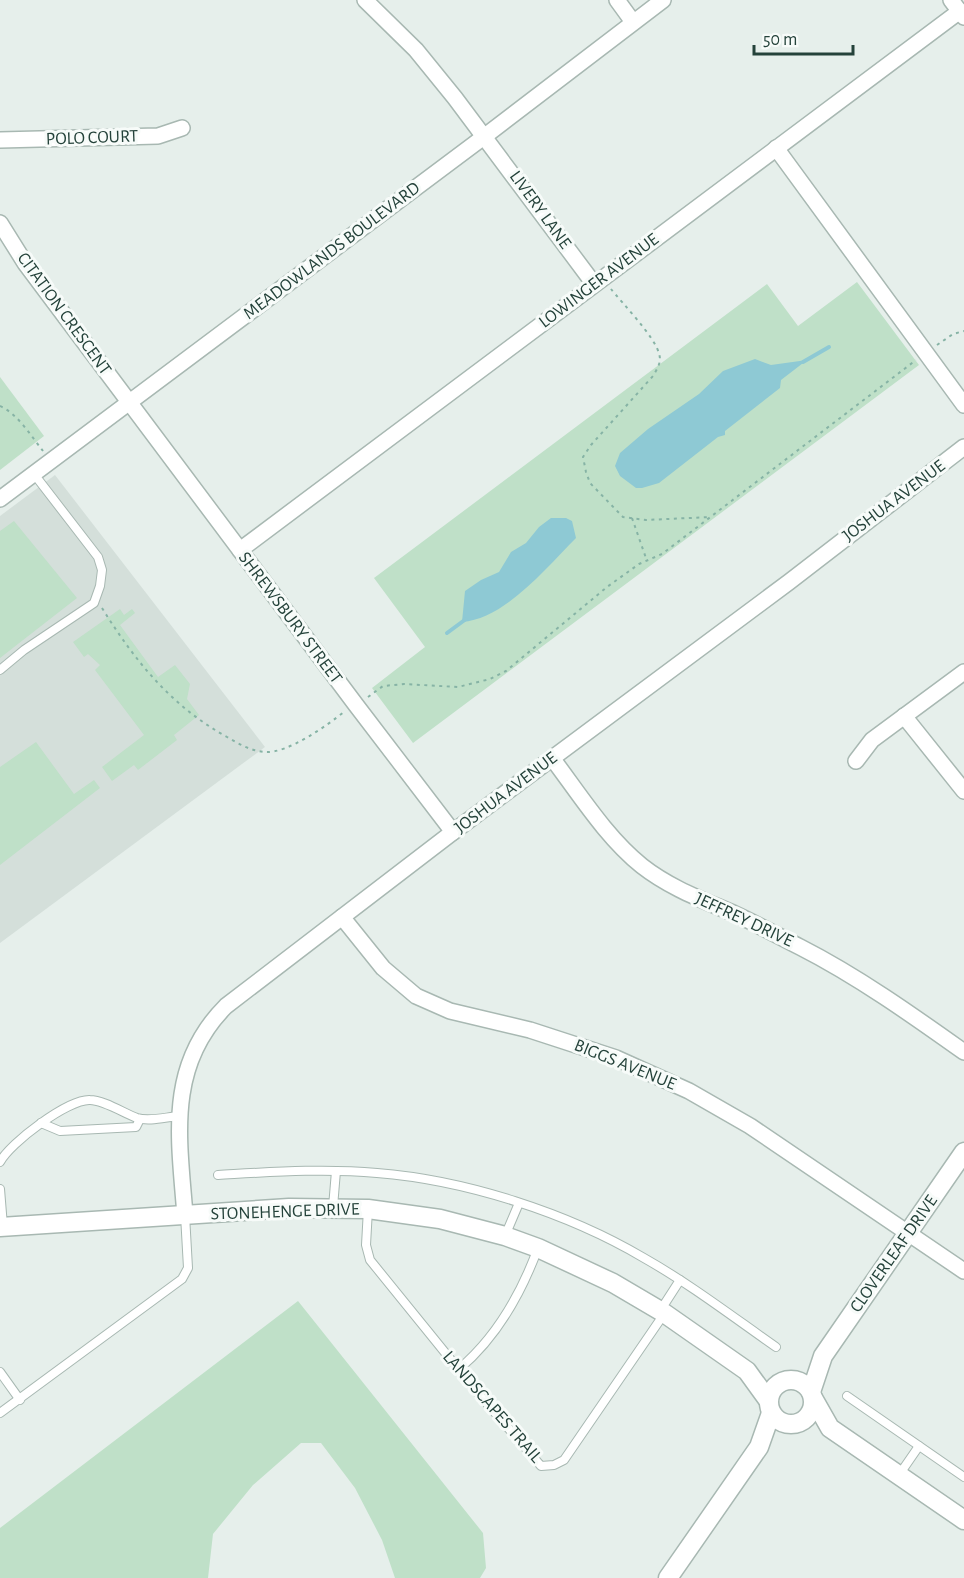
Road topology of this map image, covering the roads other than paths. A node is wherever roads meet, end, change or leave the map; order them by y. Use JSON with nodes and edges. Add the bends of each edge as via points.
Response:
{"nodes":[{"id":1,"x":365,"y":0,"type":"edge"},
{"id":2,"x":617,"y":0,"type":"edge"},
{"id":3,"x":663,"y":0,"type":"edge"},
{"id":4,"x":958,"y":9,"type":"edge"},
{"id":5,"x":633,"y":22,"type":"junction"},
{"id":6,"x":182,"y":128,"type":"dead end"},
{"id":7,"x":485,"y":136,"type":"junction"},
{"id":8,"x":0,"y":140,"type":"edge"},
{"id":9,"x":776,"y":148,"type":"junction"},
{"id":10,"x":0,"y":224,"type":"edge"},
{"id":11,"x":598,"y":281,"type":"junction"},
{"id":12,"x":129,"y":403,"type":"junction"},
{"id":13,"x":964,"y":405,"type":"edge"},
{"id":14,"x":964,"y":447,"type":"edge"},
{"id":15,"x":34,"y":474,"type":"junction"},
{"id":16,"x":0,"y":499,"type":"edge"},
{"id":17,"x":240,"y":550,"type":"junction"},
{"id":18,"x":0,"y":670,"type":"edge"},
{"id":19,"x":964,"y":672,"type":"edge"},
{"id":20,"x":904,"y":716,"type":"junction"},
{"id":21,"x":552,"y":758,"type":"junction"},
{"id":22,"x":856,"y":761,"type":"dead end"},
{"id":23,"x":964,"y":791,"type":"edge"},
{"id":24,"x":453,"y":832,"type":"junction"},
{"id":25,"x":342,"y":917,"type":"junction"},
{"id":26,"x":964,"y":1052,"type":"edge"},
{"id":27,"x":179,"y":1116,"type":"junction"},
{"id":28,"x":140,"y":1119,"type":"junction"},
{"id":29,"x":41,"y":1123,"type":"junction"},
{"id":30,"x":964,"y":1152,"type":"edge"},
{"id":31,"x":0,"y":1162,"type":"edge"},
{"id":32,"x":336,"y":1172,"type":"junction"},
{"id":33,"x":218,"y":1175,"type":"dead end"},
{"id":34,"x":0,"y":1189,"type":"edge"},
{"id":35,"x":519,"y":1203,"type":"junction"},
{"id":36,"x":333,"y":1207,"type":"junction"},
{"id":37,"x":368,"y":1209,"type":"junction"},
{"id":38,"x":185,"y":1215,"type":"junction"},
{"id":39,"x":2,"y":1227,"type":"edge"},
{"id":40,"x":908,"y":1233,"type":"junction"},
{"id":41,"x":505,"y":1236,"type":"junction"},
{"id":42,"x":538,"y":1248,"type":"junction"},
{"id":43,"x":964,"y":1271,"type":"edge"},
{"id":44,"x":680,"y":1281,"type":"junction"},
{"id":45,"x":662,"y":1312,"type":"junction"},
{"id":46,"x":776,"y":1347,"type":"dead end"},
{"id":47,"x":823,"y":1356,"type":"junction"},
{"id":48,"x":459,"y":1369,"type":"junction"},
{"id":49,"x":747,"y":1371,"type":"junction"},
{"id":50,"x":0,"y":1372,"type":"edge"},
{"id":51,"x":785,"y":1380,"type":"junction"},
{"id":52,"x":812,"y":1395,"type":"junction"},
{"id":53,"x":847,"y":1396,"type":"dead end"},
{"id":54,"x":20,"y":1400,"type":"junction"},
{"id":55,"x":770,"y":1407,"type":"junction"},
{"id":56,"x":0,"y":1413,"type":"edge"},
{"id":57,"x":794,"y":1424,"type":"junction"},
{"id":58,"x":830,"y":1428,"type":"junction"},
{"id":59,"x":919,"y":1446,"type":"junction"},
{"id":60,"x":759,"y":1447,"type":"junction"},
{"id":61,"x":898,"y":1476,"type":"junction"},
{"id":62,"x":964,"y":1477,"type":"edge"},
{"id":63,"x":964,"y":1520,"type":"edge"},
{"id":64,"x":668,"y":1578,"type":"edge"}],
"edges":[{"from":1,"to":7,"type":"street","via":[[416,50]]},
{"from":2,"to":5,"type":"street"},
{"from":3,"to":5,"type":"street","name":"MEADOWLANDS BOULEVARD"},
{"from":4,"to":9,"type":"street","name":"LOWINGER AVENUE"},
{"from":5,"to":7,"type":"street","name":"MEADOWLANDS BOULEVARD"},
{"from":6,"to":8,"type":"street","name":"POLO COURT","via":[[158,136]]},
{"from":7,"to":11,"type":"street","name":"LIVERY LANE"},
{"from":7,"to":12,"type":"street","name":"MEADOWLANDS BOULEVARD"},
{"from":9,"to":11,"type":"street","name":"LOWINGER AVENUE"},
{"from":9,"to":13,"type":"street"},
{"from":10,"to":12,"type":"street","name":"CITATION CRESCENT"},
{"from":11,"to":17,"type":"street","name":"LOWINGER AVENUE"},
{"from":12,"to":15,"type":"street","name":"MEADOWLANDS BOULEVARD"},
{"from":12,"to":17,"type":"street","name":"SHREWSBURY STREET"},
{"from":14,"to":21,"type":"street","name":"JOSHUA AVENUE"},
{"from":15,"to":16,"type":"street","name":"MEADOWLANDS BOULEVARD"},
{"from":15,"to":18,"type":"lane","via":[[98,557],[102,570],[100,586],[94,603]]},
{"from":17,"to":24,"type":"street","name":"SHREWSBURY STREET"},
{"from":19,"to":20,"type":"street"},
{"from":20,"to":22,"type":"street","via":[[872,740]]},
{"from":20,"to":23,"type":"street"},
{"from":21,"to":24,"type":"street","name":"JOSHUA AVENUE"},
{"from":21,"to":26,"type":"street","name":"JEFFREY DRIVE","via":[[610,836],[656,877],[814,954]]},
{"from":24,"to":25,"type":"street","name":"JOSHUA AVENUE"},
{"from":25,"to":27,"type":"street","name":"JOSHUA AVENUE","via":[[217,1016],[187,1068]]},
{"from":25,"to":40,"type":"street","name":"BIGGS AVENUE","via":[[383,968],[422,1000],[616,1058],[689,1091],[750,1126]]},
{"from":27,"to":28,"type":"lane"},
{"from":27,"to":38,"type":"street","name":"JOSHUA AVENUE"},
{"from":28,"to":29,"type":"lane","via":[[136,1127],[60,1131]]},
{"from":28,"to":29,"type":"lane","via":[[91,1099],[75,1102]]},
{"from":29,"to":31,"type":"lane","via":[[11,1146]]},
{"from":30,"to":40,"type":"street","name":"CLOVERLEAF DRIVE"},
{"from":32,"to":33,"type":"lane"},
{"from":32,"to":35,"type":"lane","via":[[377,1173],[441,1183]]},
{"from":32,"to":36,"type":"lane"},
{"from":34,"to":39,"type":"lane"},
{"from":35,"to":41,"type":"lane"},
{"from":35,"to":44,"type":"lane","via":[[615,1242]]},
{"from":36,"to":37,"type":"street","name":"STONEHENGE DRIVE"},
{"from":36,"to":38,"type":"street","name":"STONEHENGE DRIVE"},
{"from":37,"to":41,"type":"street","name":"STONEHENGE DRIVE","via":[[440,1219]]},
{"from":37,"to":48,"type":"lane","name":"LANDSCAPES TRAIL","via":[[366,1245],[370,1260]]},
{"from":38,"to":39,"type":"street","name":"STONEHENGE DRIVE"},
{"from":38,"to":54,"type":"lane","via":[[188,1268],[182,1279]]},
{"from":40,"to":43,"type":"street","name":"BIGGS AVENUE"},
{"from":40,"to":47,"type":"street","name":"CLOVERLEAF DRIVE"},
{"from":41,"to":42,"type":"street","name":"STONEHENGE DRIVE"},
{"from":42,"to":45,"type":"street","name":"STONEHENGE DRIVE","via":[[613,1282]]},
{"from":42,"to":48,"type":"lane","via":[[525,1283],[509,1309],[478,1353]]},
{"from":44,"to":45,"type":"lane"},
{"from":44,"to":46,"type":"lane"},
{"from":45,"to":48,"type":"lane","name":"LANDSCAPES TRAIL","via":[[564,1460],[555,1466],[536,1462]]},
{"from":45,"to":49,"type":"street","name":"STONEHENGE DRIVE"},
{"from":47,"to":51,"type":"street","name":"CLOVERLEAF DRIVE"},
{"from":47,"to":52,"type":"street","name":"CLOVERLEAF DRIVE"},
{"from":49,"to":51,"type":"street","name":"STONEHENGE DRIVE"},
{"from":49,"to":55,"type":"street","name":"STONEHENGE DRIVE"},
{"from":50,"to":54,"type":"lane"},
{"from":51,"to":52,"type":"street","via":[[802,1382]]},
{"from":51,"to":55,"type":"street","via":[[772,1389]]},
{"from":52,"to":57,"type":"street","via":[[812,1411]]},
{"from":52,"to":58,"type":"street"},
{"from":53,"to":59,"type":"lane"},
{"from":54,"to":56,"type":"lane"},
{"from":55,"to":57,"type":"street","via":[[783,1423]]},
{"from":55,"to":60,"type":"street"},
{"from":57,"to":58,"type":"street"},
{"from":57,"to":60,"type":"street"},
{"from":58,"to":61,"type":"street"},
{"from":59,"to":61,"type":"lane"},
{"from":59,"to":62,"type":"lane"},
{"from":60,"to":64,"type":"street"},
{"from":61,"to":63,"type":"street"}]}
